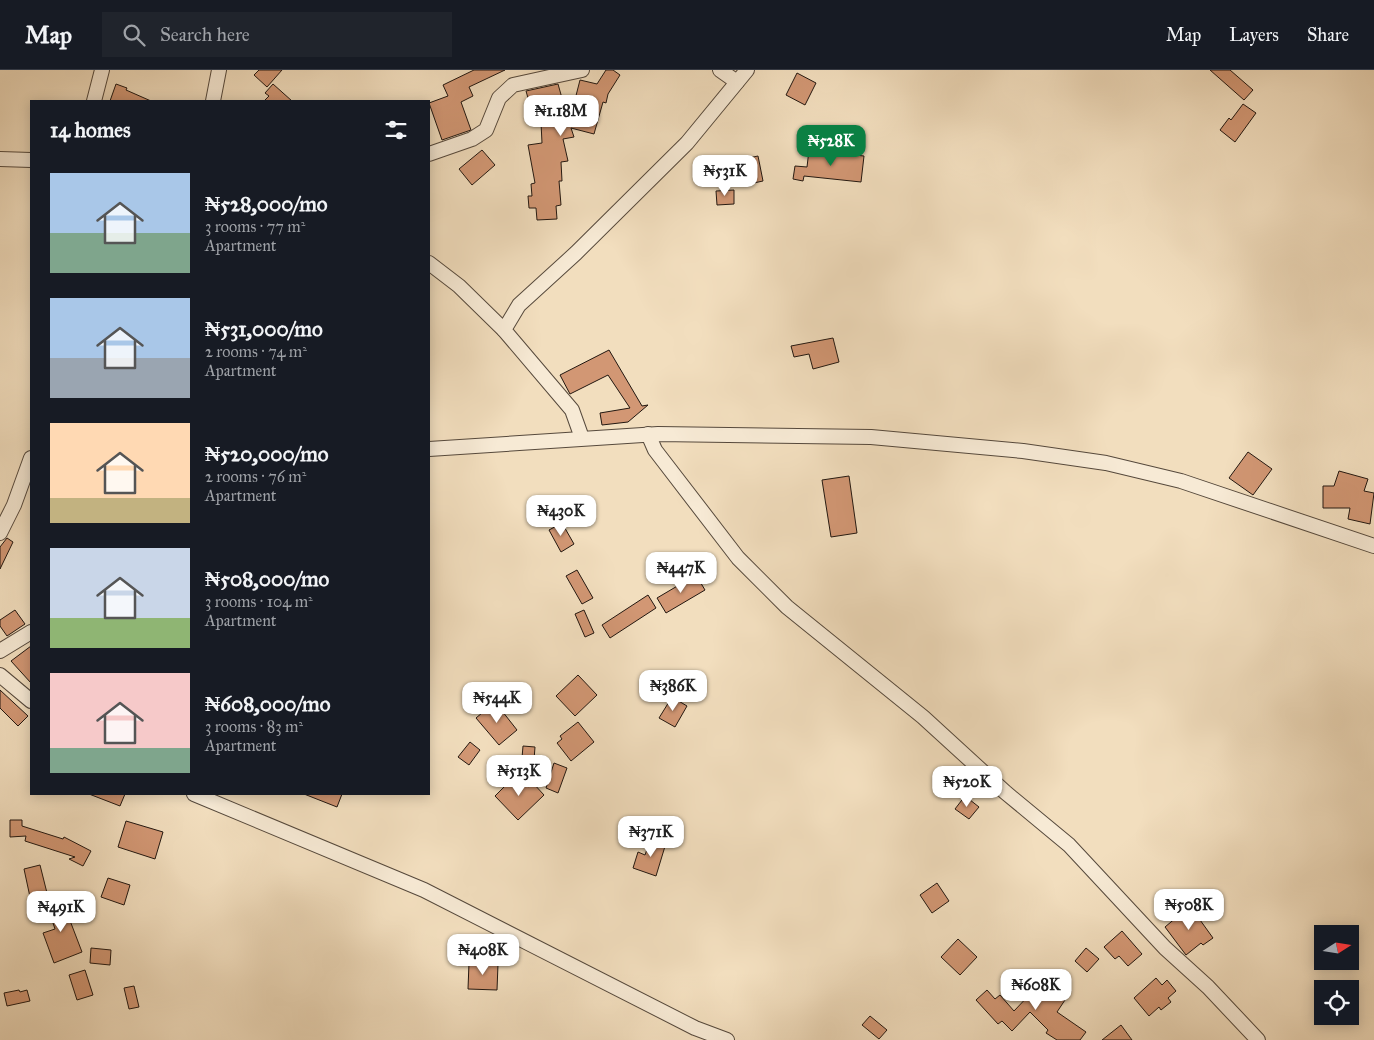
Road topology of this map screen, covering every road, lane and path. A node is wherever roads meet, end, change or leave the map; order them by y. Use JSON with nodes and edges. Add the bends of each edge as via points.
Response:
{"nodes":[{"id":1,"x":102,"y":70,"type":"edge"},
{"id":2,"x":220,"y":70,"type":"edge"},
{"id":3,"x":582,"y":70,"type":"edge"},
{"id":4,"x":720,"y":70,"type":"edge"},
{"id":5,"x":747,"y":70,"type":"edge"},
{"id":6,"x":737,"y":82,"type":"junction"},
{"id":7,"x":94,"y":100,"type":"edge"},
{"id":8,"x":213,"y":100,"type":"edge"},
{"id":9,"x":430,"y":154,"type":"edge"},
{"id":10,"x":0,"y":158,"type":"edge"},
{"id":11,"x":30,"y":160,"type":"edge"},
{"id":12,"x":430,"y":263,"type":"edge"},
{"id":13,"x":504,"y":330,"type":"junction"},
{"id":14,"x":648,"y":434,"type":"junction"},
{"id":15,"x":582,"y":438,"type":"junction"},
{"id":16,"x":430,"y":449,"type":"edge"},
{"id":17,"x":30,"y":461,"type":"edge"},
{"id":18,"x":0,"y":533,"type":"edge"},
{"id":19,"x":1374,"y":546,"type":"edge"},
{"id":20,"x":30,"y":633,"type":"edge"},
{"id":21,"x":0,"y":651,"type":"edge"},
{"id":22,"x":0,"y":675,"type":"edge"},
{"id":23,"x":30,"y":700,"type":"edge"},
{"id":24,"x":196,"y":795,"type":"edge"},
{"id":25,"x":727,"y":1040,"type":"edge"},
{"id":26,"x":1258,"y":1040,"type":"edge"}],
"edges":[{"from":1,"to":7,"type":"street"},
{"from":2,"to":8,"type":"street"},
{"from":3,"to":9,"type":"street","via":[[513,85],[499,98],[486,130],[472,139]]},
{"from":4,"to":6,"type":"street"},
{"from":5,"to":6,"type":"street"},
{"from":6,"to":13,"type":"street","via":[[687,143],[519,305]]},
{"from":10,"to":11,"type":"street"},
{"from":12,"to":13,"type":"street","via":[[460,286]]},
{"from":13,"to":15,"type":"street","via":[[572,410]]},
{"from":14,"to":15,"type":"street"},
{"from":14,"to":19,"type":"street","via":[[871,437],[1024,451],[1106,463],[1181,481]]},
{"from":14,"to":26,"type":"street","via":[[655,450],[738,558],[786,607],[923,717],[1068,845]]},
{"from":15,"to":16,"type":"street"},
{"from":17,"to":18,"type":"street"},
{"from":20,"to":21,"type":"street"},
{"from":22,"to":23,"type":"street"},
{"from":24,"to":25,"type":"street","via":[[424,890],[695,1028]]}]}
